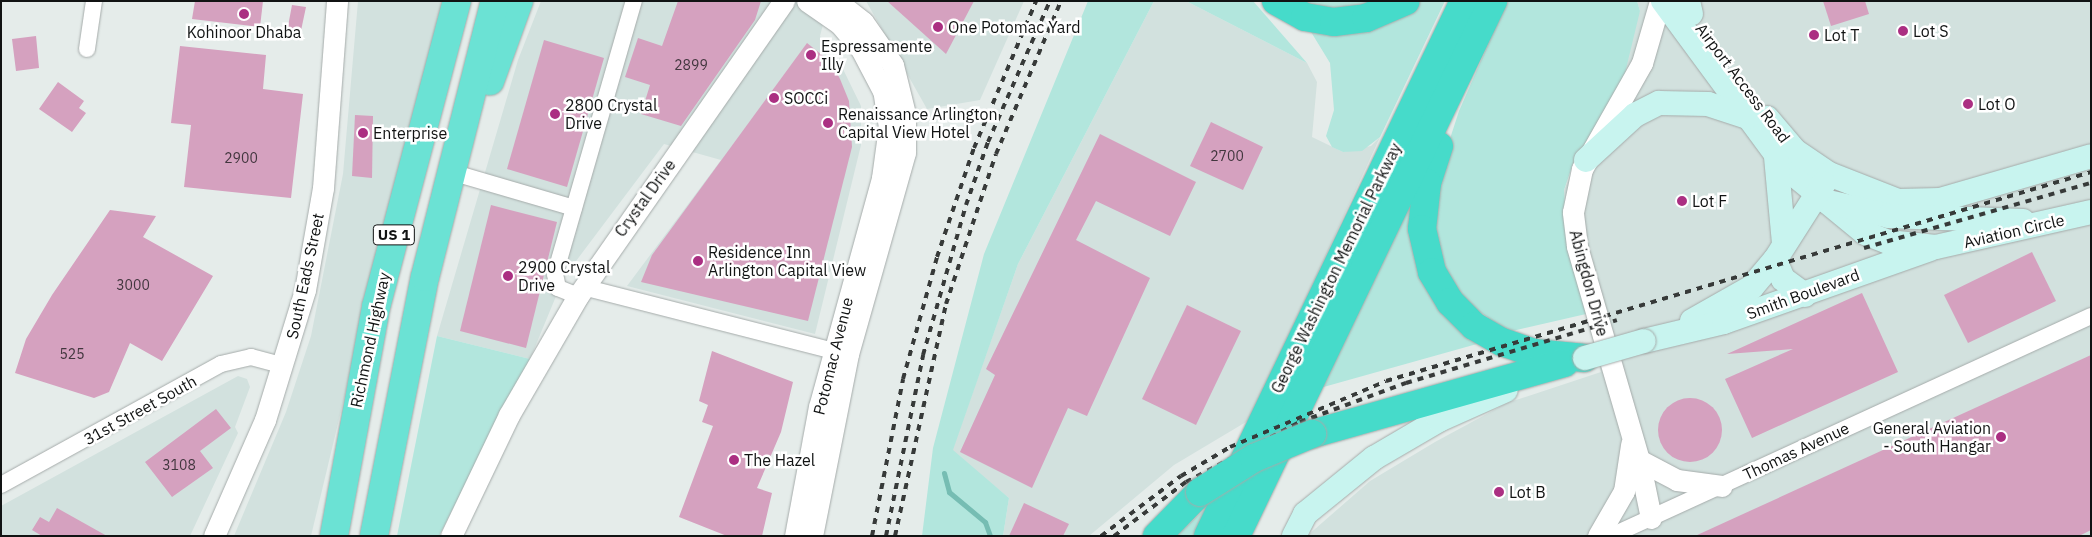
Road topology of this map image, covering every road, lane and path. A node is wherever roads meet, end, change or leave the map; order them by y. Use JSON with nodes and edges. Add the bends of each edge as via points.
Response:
{"nodes":[{"id":1,"x":94,"y":1,"type":"edge"},
{"id":2,"x":336,"y":1,"type":"edge"},
{"id":3,"x":457,"y":1,"type":"edge"},
{"id":4,"x":495,"y":1,"type":"edge"},
{"id":5,"x":519,"y":1,"type":"edge"},
{"id":6,"x":634,"y":1,"type":"edge"},
{"id":7,"x":784,"y":1,"type":"edge"},
{"id":8,"x":807,"y":1,"type":"edge"},
{"id":9,"x":836,"y":1,"type":"edge"},
{"id":10,"x":1276,"y":1,"type":"edge"},
{"id":11,"x":1406,"y":1,"type":"edge"},
{"id":12,"x":1464,"y":1,"type":"edge"},
{"id":13,"x":1493,"y":1,"type":"edge"},
{"id":14,"x":1662,"y":1,"type":"edge"},
{"id":15,"x":1687,"y":5,"type":"edge"},
{"id":16,"x":1474,"y":41,"type":"junction"},
{"id":17,"x":87,"y":49,"type":"dead end"},
{"id":18,"x":1747,"y":117,"type":"junction"},
{"id":19,"x":1624,"y":124,"type":"junction"},
{"id":20,"x":458,"y":142,"type":"junction"},
{"id":21,"x":1774,"y":153,"type":"junction"},
{"id":22,"x":2091,"y":156,"type":"edge"},
{"id":23,"x":1586,"y":160,"type":"junction"},
{"id":24,"x":451,"y":172,"type":"junction"},
{"id":25,"x":1829,"y":174,"type":"junction"},
{"id":26,"x":1819,"y":198,"type":"junction"},
{"id":27,"x":2091,"y":200,"type":"edge"},
{"id":28,"x":574,"y":208,"type":"junction"},
{"id":29,"x":2091,"y":212,"type":"edge"},
{"id":30,"x":2053,"y":221,"type":"junction"},
{"id":31,"x":1936,"y":246,"type":"junction"},
{"id":32,"x":1780,"y":252,"type":"junction"},
{"id":33,"x":581,"y":291,"type":"junction"},
{"id":34,"x":1805,"y":295,"type":"junction"},
{"id":35,"x":2091,"y":316,"type":"edge"},
{"id":36,"x":1668,"y":334,"type":"junction"},
{"id":37,"x":840,"y":352,"type":"junction"},
{"id":38,"x":1585,"y":358,"type":"junction"},
{"id":39,"x":284,"y":366,"type":"junction"},
{"id":40,"x":1632,"y":435,"type":"junction"},
{"id":41,"x":1639,"y":460,"type":"junction"},
{"id":42,"x":1,"y":485,"type":"edge"},
{"id":43,"x":1722,"y":486,"type":"junction"},
{"id":44,"x":1651,"y":518,"type":"junction"},
{"id":45,"x":214,"y":536,"type":"edge"},
{"id":46,"x":334,"y":536,"type":"edge"},
{"id":47,"x":374,"y":536,"type":"edge"},
{"id":48,"x":451,"y":536,"type":"edge"},
{"id":49,"x":795,"y":536,"type":"edge"},
{"id":50,"x":812,"y":536,"type":"edge"},
{"id":51,"x":1157,"y":536,"type":"edge"},
{"id":52,"x":1208,"y":536,"type":"edge"},
{"id":53,"x":1236,"y":536,"type":"edge"},
{"id":54,"x":1294,"y":536,"type":"edge"},
{"id":55,"x":1598,"y":536,"type":"edge"},
{"id":56,"x":1611,"y":536,"type":"edge"}],
"edges":[{"from":1,"to":17,"type":"street"},
{"from":2,"to":39,"type":"street","name":"South Eads Street","via":[[319,220]]},
{"from":3,"to":46,"type":"highway","name":"Richmond Highway","number":"US 1","via":[[376,307]]},
{"from":4,"to":20,"type":"highway","number":"US 1"},
{"from":5,"to":20,"type":"highway","via":[[490,82]]},
{"from":6,"to":28,"type":"street"},
{"from":7,"to":33,"type":"street","name":"Crystal Drive"},
{"from":8,"to":37,"type":"street","name":"Potomac Avenue","via":[[851,35],[877,77],[888,108],[884,170]]},
{"from":9,"to":37,"type":"street","name":"Potomac Avenue","via":[[863,22],[883,47],[899,81],[905,114],[902,169]]},
{"from":10,"to":11,"type":"highway","via":[[1305,17],[1342,22],[1384,13]]},
{"from":12,"to":52,"type":"highway","name":"George Washington Memorial Parkway"},
{"from":13,"to":16,"type":"highway","name":"George Washington Memorial Parkway"},
{"from":14,"to":18,"type":"main road","name":"Airport Access Road"},
{"from":14,"to":23,"type":"street","name":"Abingdon Drive","via":[[1642,63]]},
{"from":15,"to":25,"type":"main road","name":"Airport Access Road","via":[[1779,134]]},
{"from":16,"to":38,"type":"highway","via":[[1427,182],[1422,229],[1427,258],[1450,302],[1487,335],[1534,353]]},
{"from":16,"to":53,"type":"highway","name":"George Washington Memorial Parkway"},
{"from":18,"to":19,"type":"main road","via":[[1720,106],[1680,101],[1650,106]]},
{"from":18,"to":21,"type":"main road","name":"Airport Access Road"},
{"from":19,"to":21,"type":"main road","via":[[1657,117],[1706,118]]},
{"from":19,"to":23,"type":"main road"},
{"from":20,"to":24,"type":"highway","number":"US 1"},
{"from":21,"to":26,"type":"main road","name":"Airport Access Road"},
{"from":21,"to":32,"type":"main road"},
{"from":22,"to":25,"type":"main road","name":"Airport Access Road","via":[[1921,202],[1879,197]]},
{"from":23,"to":40,"type":"street","name":"Abingdon Drive","via":[[1574,201],[1575,234]]},
{"from":24,"to":28,"type":"street"},
{"from":24,"to":47,"type":"highway","number":"US 1","via":[[407,361]]},
{"from":25,"to":26,"type":"main road","name":"Smith Boulevard"},
{"from":26,"to":30,"type":"main road","via":[[1889,216]]},
{"from":26,"to":31,"type":"main road","name":"Airport Access Road","via":[[1871,236]]},
{"from":26,"to":32,"type":"main road","name":"Smith Boulevard"},
{"from":27,"to":30,"type":"main road"},
{"from":28,"to":33,"type":"street","via":[[554,279],[558,288]]},
{"from":29,"to":30,"type":"main road","name":"Aviation Circle"},
{"from":30,"to":31,"type":"main road","name":"Aviation Circle"},
{"from":31,"to":34,"type":"main road","name":"Smith Boulevard"},
{"from":32,"to":34,"type":"main road","via":[[1783,279]]},
{"from":32,"to":36,"type":"main road","name":"Smith Boulevard","via":[[1743,293]]},
{"from":33,"to":37,"type":"street"},
{"from":33,"to":48,"type":"street","name":"Crystal Drive","via":[[509,415]]},
{"from":34,"to":36,"type":"main road","name":"Smith Boulevard","via":[[1724,322]]},
{"from":35,"to":43,"type":"street","name":"Thomas Avenue"},
{"from":36,"to":38,"type":"main road","name":"Smith Boulevard","bridge":true},
{"from":37,"to":49,"type":"street","name":"Potomac Avenue"},
{"from":37,"to":50,"type":"street","name":"Potomac Avenue"},
{"from":38,"to":51,"type":"highway","bridge":true,"via":[[1532,369],[1312,434],[1254,458],[1200,492]]},
{"from":38,"to":54,"type":"main road","name":"Smith Boulevard","via":[[1475,403],[1388,448],[1305,514]]},
{"from":39,"to":42,"type":"street","name":"31st Street South","via":[[251,357],[221,364]]},
{"from":39,"to":45,"type":"street","name":"South Eads Street","via":[[257,443]]},
{"from":40,"to":41,"type":"street","name":"Abingdon Drive"},
{"from":40,"to":55,"type":"street","via":[[1624,491]]},
{"from":41,"to":43,"type":"street","via":[[1677,480]]},
{"from":41,"to":44,"type":"street","name":"Abingdon Drive"},
{"from":43,"to":44,"type":"street","name":"Thomas Avenue"},
{"from":44,"to":56,"type":"street","name":"Thomas Avenue"}]}
